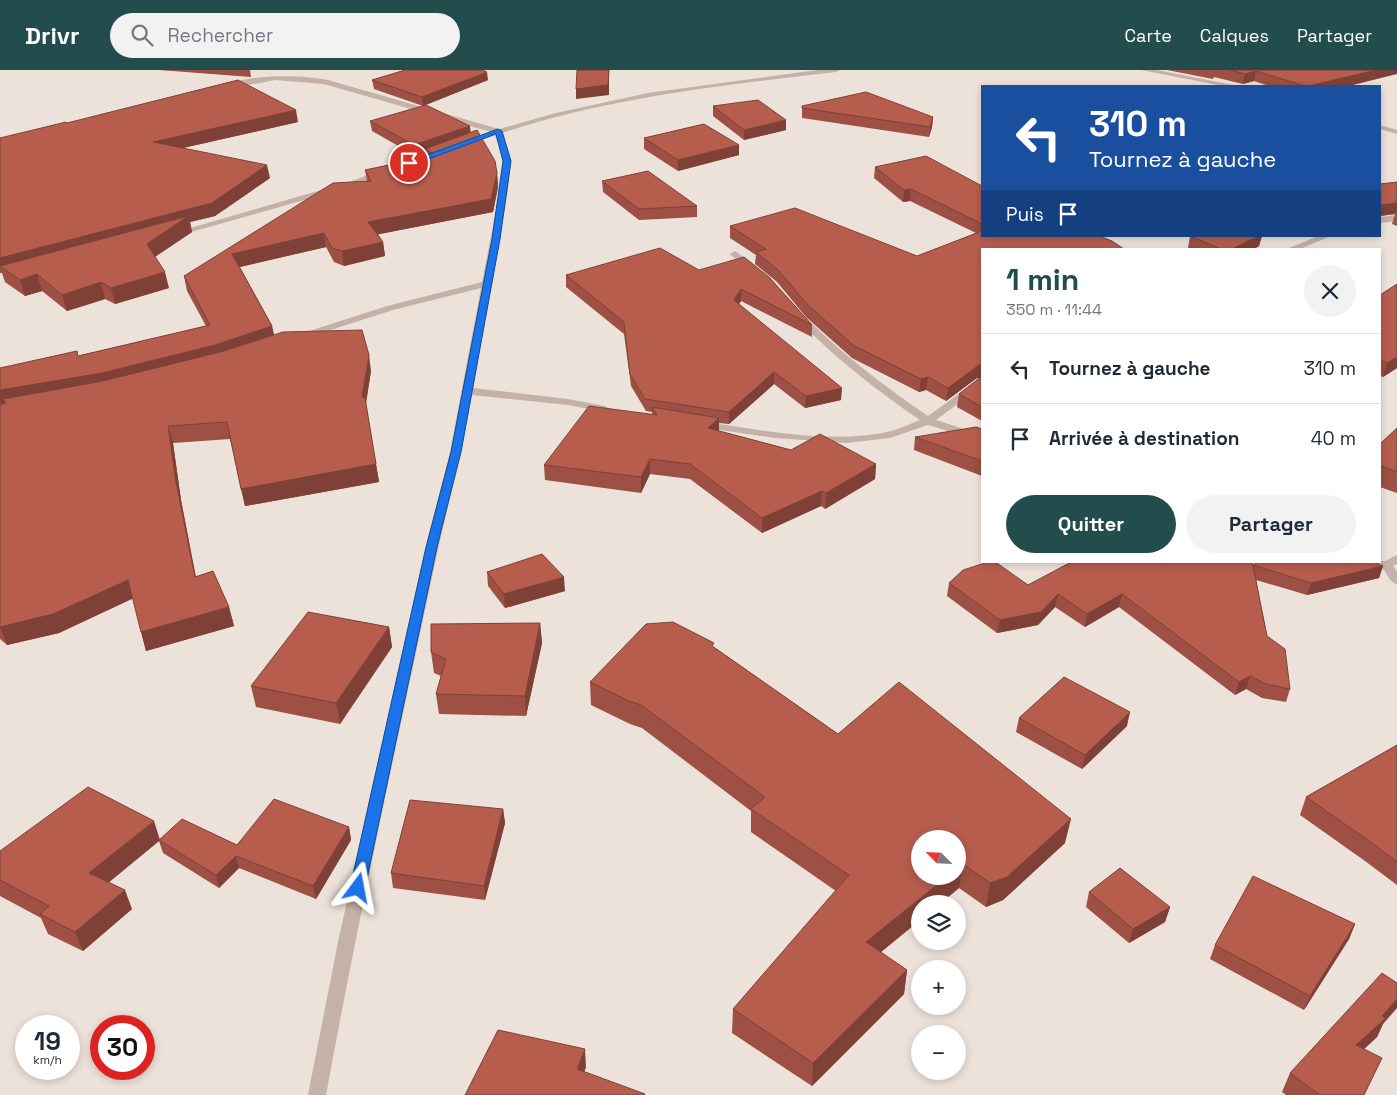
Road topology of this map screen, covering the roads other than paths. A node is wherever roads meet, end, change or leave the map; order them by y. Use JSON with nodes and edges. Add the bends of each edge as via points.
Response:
{"nodes":[{"id":1,"x":836,"y":70,"type":"edge"},
{"id":2,"x":1145,"y":70,"type":"edge"},
{"id":3,"x":1228,"y":85,"type":"edge"},
{"id":4,"x":218,"y":89,"type":"edge"},
{"id":5,"x":1381,"y":127,"type":"edge"},
{"id":6,"x":498,"y":131,"type":"junction"},
{"id":7,"x":1397,"y":132,"type":"edge"},
{"id":8,"x":454,"y":147,"type":"edge"},
{"id":9,"x":391,"y":170,"type":"edge"},
{"id":10,"x":1397,"y":218,"type":"edge"},
{"id":11,"x":1381,"y":220,"type":"edge"},
{"id":12,"x":170,"y":234,"type":"edge"},
{"id":13,"x":1324,"y":237,"type":"edge"},
{"id":14,"x":1294,"y":248,"type":"edge"},
{"id":15,"x":735,"y":254,"type":"dead end"},
{"id":16,"x":758,"y":272,"type":"edge"},
{"id":17,"x":487,"y":284,"type":"junction"},
{"id":18,"x":796,"y":313,"type":"edge"},
{"id":19,"x":296,"y":338,"type":"edge"},
{"id":20,"x":981,"y":383,"type":"edge"},
{"id":21,"x":467,"y":391,"type":"junction"},
{"id":22,"x":616,"y":411,"type":"edge"},
{"id":23,"x":928,"y":421,"type":"junction"},
{"id":24,"x":694,"y":424,"type":"edge"},
{"id":25,"x":981,"y":438,"type":"edge"},
{"id":26,"x":1391,"y":562,"type":"edge"},
{"id":27,"x":1397,"y":580,"type":"edge"},
{"id":28,"x":316,"y":1095,"type":"edge"}],
"edges":[{"from":1,"to":6,"type":"street","via":[[665,91]]},
{"from":2,"to":3,"type":"street"},
{"from":4,"to":6,"type":"street","via":[[263,78],[295,77],[324,82]]},
{"from":5,"to":7,"type":"street"},
{"from":6,"to":8,"type":"street"},
{"from":6,"to":17,"type":"street","via":[[507,161]]},
{"from":9,"to":12,"type":"street"},
{"from":10,"to":11,"type":"street"},
{"from":13,"to":14,"type":"street"},
{"from":15,"to":16,"type":"street"},
{"from":17,"to":19,"type":"street","via":[[390,308]]},
{"from":17,"to":21,"type":"street"},
{"from":18,"to":23,"type":"street","via":[[838,354],[886,393]]},
{"from":20,"to":23,"type":"street"},
{"from":21,"to":22,"type":"street","via":[[568,402]]},
{"from":21,"to":28,"type":"street","via":[[346,942]]},
{"from":23,"to":24,"type":"street","via":[[890,434],[846,440]]},
{"from":23,"to":25,"type":"street"},
{"from":26,"to":27,"type":"street"}]}
